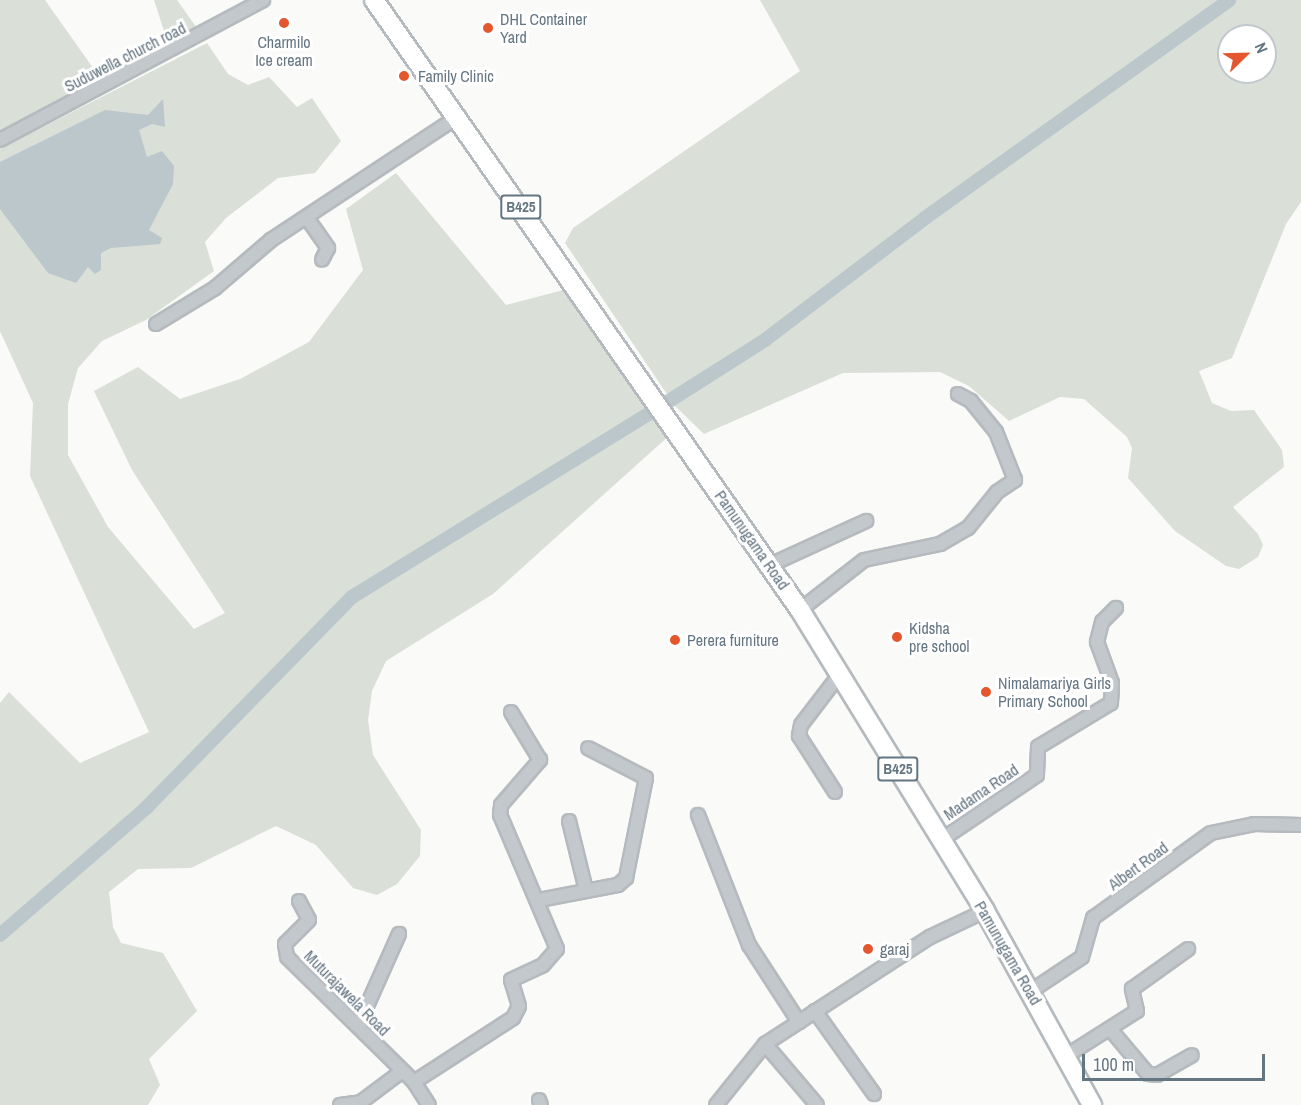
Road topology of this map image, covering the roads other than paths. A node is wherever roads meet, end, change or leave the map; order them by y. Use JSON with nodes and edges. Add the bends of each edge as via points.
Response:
{"nodes":[{"id":1,"x":263,"y":0,"type":"edge"},
{"id":2,"x":374,"y":0,"type":"edge"},
{"id":3,"x":459,"y":116,"type":"junction"},
{"id":4,"x":0,"y":140,"type":"edge"},
{"id":5,"x":307,"y":218,"type":"junction"},
{"id":6,"x":322,"y":260,"type":"dead end"},
{"id":7,"x":156,"y":324,"type":"dead end"},
{"id":8,"x":958,"y":394,"type":"dead end"},
{"id":9,"x":866,"y":521,"type":"dead end"},
{"id":10,"x":770,"y":565,"type":"junction"},
{"id":11,"x":1116,"y":608,"type":"dead end"},
{"id":12,"x":800,"y":610,"type":"junction"},
{"id":13,"x":840,"y":674,"type":"junction"},
{"id":14,"x":511,"y":712,"type":"dead end"},
{"id":15,"x":588,"y":748,"type":"dead end"},
{"id":16,"x":835,"y":792,"type":"dead end"},
{"id":17,"x":698,"y":815,"type":"dead end"},
{"id":18,"x":569,"y":821,"type":"dead end"},
{"id":19,"x":1301,"y":825,"type":"edge"},
{"id":20,"x":941,"y":840,"type":"junction"},
{"id":21,"x":586,"y":890,"type":"junction"},
{"id":22,"x":539,"y":900,"type":"junction"},
{"id":23,"x":299,"y":901,"type":"dead end"},
{"id":24,"x":985,"y":911,"type":"junction"},
{"id":25,"x":399,"y":934,"type":"dead end"},
{"id":26,"x":1188,"y":950,"type":"dead end"},
{"id":27,"x":1031,"y":991,"type":"junction"},
{"id":28,"x":815,"y":1011,"type":"junction"},
{"id":29,"x":799,"y":1022,"type":"junction"},
{"id":30,"x":358,"y":1026,"type":"junction"},
{"id":31,"x":1110,"y":1029,"type":"junction"},
{"id":32,"x":765,"y":1044,"type":"junction"},
{"id":33,"x":1191,"y":1055,"type":"dead end"},
{"id":34,"x":1066,"y":1056,"type":"junction"},
{"id":35,"x":401,"y":1072,"type":"junction"},
{"id":36,"x":414,"y":1082,"type":"junction"},
{"id":37,"x":874,"y":1094,"type":"dead end"},
{"id":38,"x":340,"y":1105,"type":"edge"},
{"id":39,"x":429,"y":1105,"type":"edge"},
{"id":40,"x":716,"y":1105,"type":"edge"},
{"id":41,"x":817,"y":1105,"type":"edge"},
{"id":42,"x":1092,"y":1105,"type":"edge"}],
"edges":[{"from":1,"to":4,"type":"street","name":"Suduwella church road"},
{"from":2,"to":3,"type":"main road","name":"Pamunugama Road","number":"B425"},
{"from":3,"to":5,"type":"street"},
{"from":3,"to":10,"type":"main road","name":"Pamunugama Road","number":"B425"},
{"from":5,"to":6,"type":"street","via":[[328,248]]},
{"from":5,"to":7,"type":"street","via":[[272,240],[215,288]]},
{"from":8,"to":12,"type":"street","via":[[971,401],[996,432],[1016,480],[997,492],[968,528],[940,544],[864,560]]},
{"from":9,"to":10,"type":"street"},
{"from":10,"to":12,"type":"main road","name":"Pamunugama Road","number":"B425"},
{"from":11,"to":20,"type":"street","name":"Madama Road","via":[[1102,622],[1097,642],[1112,683],[1111,703],[1038,747],[1037,775]]},
{"from":12,"to":13,"type":"main road","name":"Pamunugama Road","number":"B425"},
{"from":13,"to":16,"type":"street","via":[[801,725],[799,736]]},
{"from":13,"to":20,"type":"main road","name":"Pamunugama Road","number":"B425"},
{"from":14,"to":22,"type":"street","via":[[540,760],[501,805],[500,815]]},
{"from":15,"to":21,"type":"street","via":[[638,770],[647,783],[626,878],[618,885]]},
{"from":17,"to":29,"type":"street","via":[[749,945]]},
{"from":18,"to":21,"type":"street"},
{"from":19,"to":27,"type":"street","name":"Albert Road","via":[[1254,824],[1211,833],[1093,918],[1083,955]]},
{"from":20,"to":24,"type":"main road","name":"Pamunugama Road","number":"B425"},
{"from":21,"to":22,"type":"street"},
{"from":22,"to":36,"type":"street","via":[[557,949],[543,965],[511,981],[517,1012]]},
{"from":23,"to":30,"type":"street","name":"Muturajawela Road","via":[[309,920],[285,944],[287,957]]},
{"from":24,"to":27,"type":"main road","name":"Pamunugama Road","number":"B425"},
{"from":24,"to":28,"type":"street","via":[[930,937]]},
{"from":25,"to":30,"type":"street"},
{"from":26,"to":31,"type":"street","via":[[1132,990],[1137,1011]]},
{"from":27,"to":34,"type":"main road","name":"Pamunugama Road","number":"B425"},
{"from":28,"to":29,"type":"street"},
{"from":28,"to":37,"type":"street"},
{"from":29,"to":32,"type":"street"},
{"from":30,"to":35,"type":"street","name":"Muturajawela Road"},
{"from":31,"to":33,"type":"street","via":[[1148,1074],[1156,1075]]},
{"from":31,"to":34,"type":"street"},
{"from":32,"to":40,"type":"street","via":[[747,1060]]},
{"from":32,"to":41,"type":"street"},
{"from":34,"to":42,"type":"main road","name":"Pamunugama Road","number":"B425"},
{"from":35,"to":36,"type":"street","name":"Muturajawela Road"},
{"from":35,"to":38,"type":"street","via":[[361,1102]]},
{"from":36,"to":39,"type":"street","name":"Muturajawela Road"}]}
